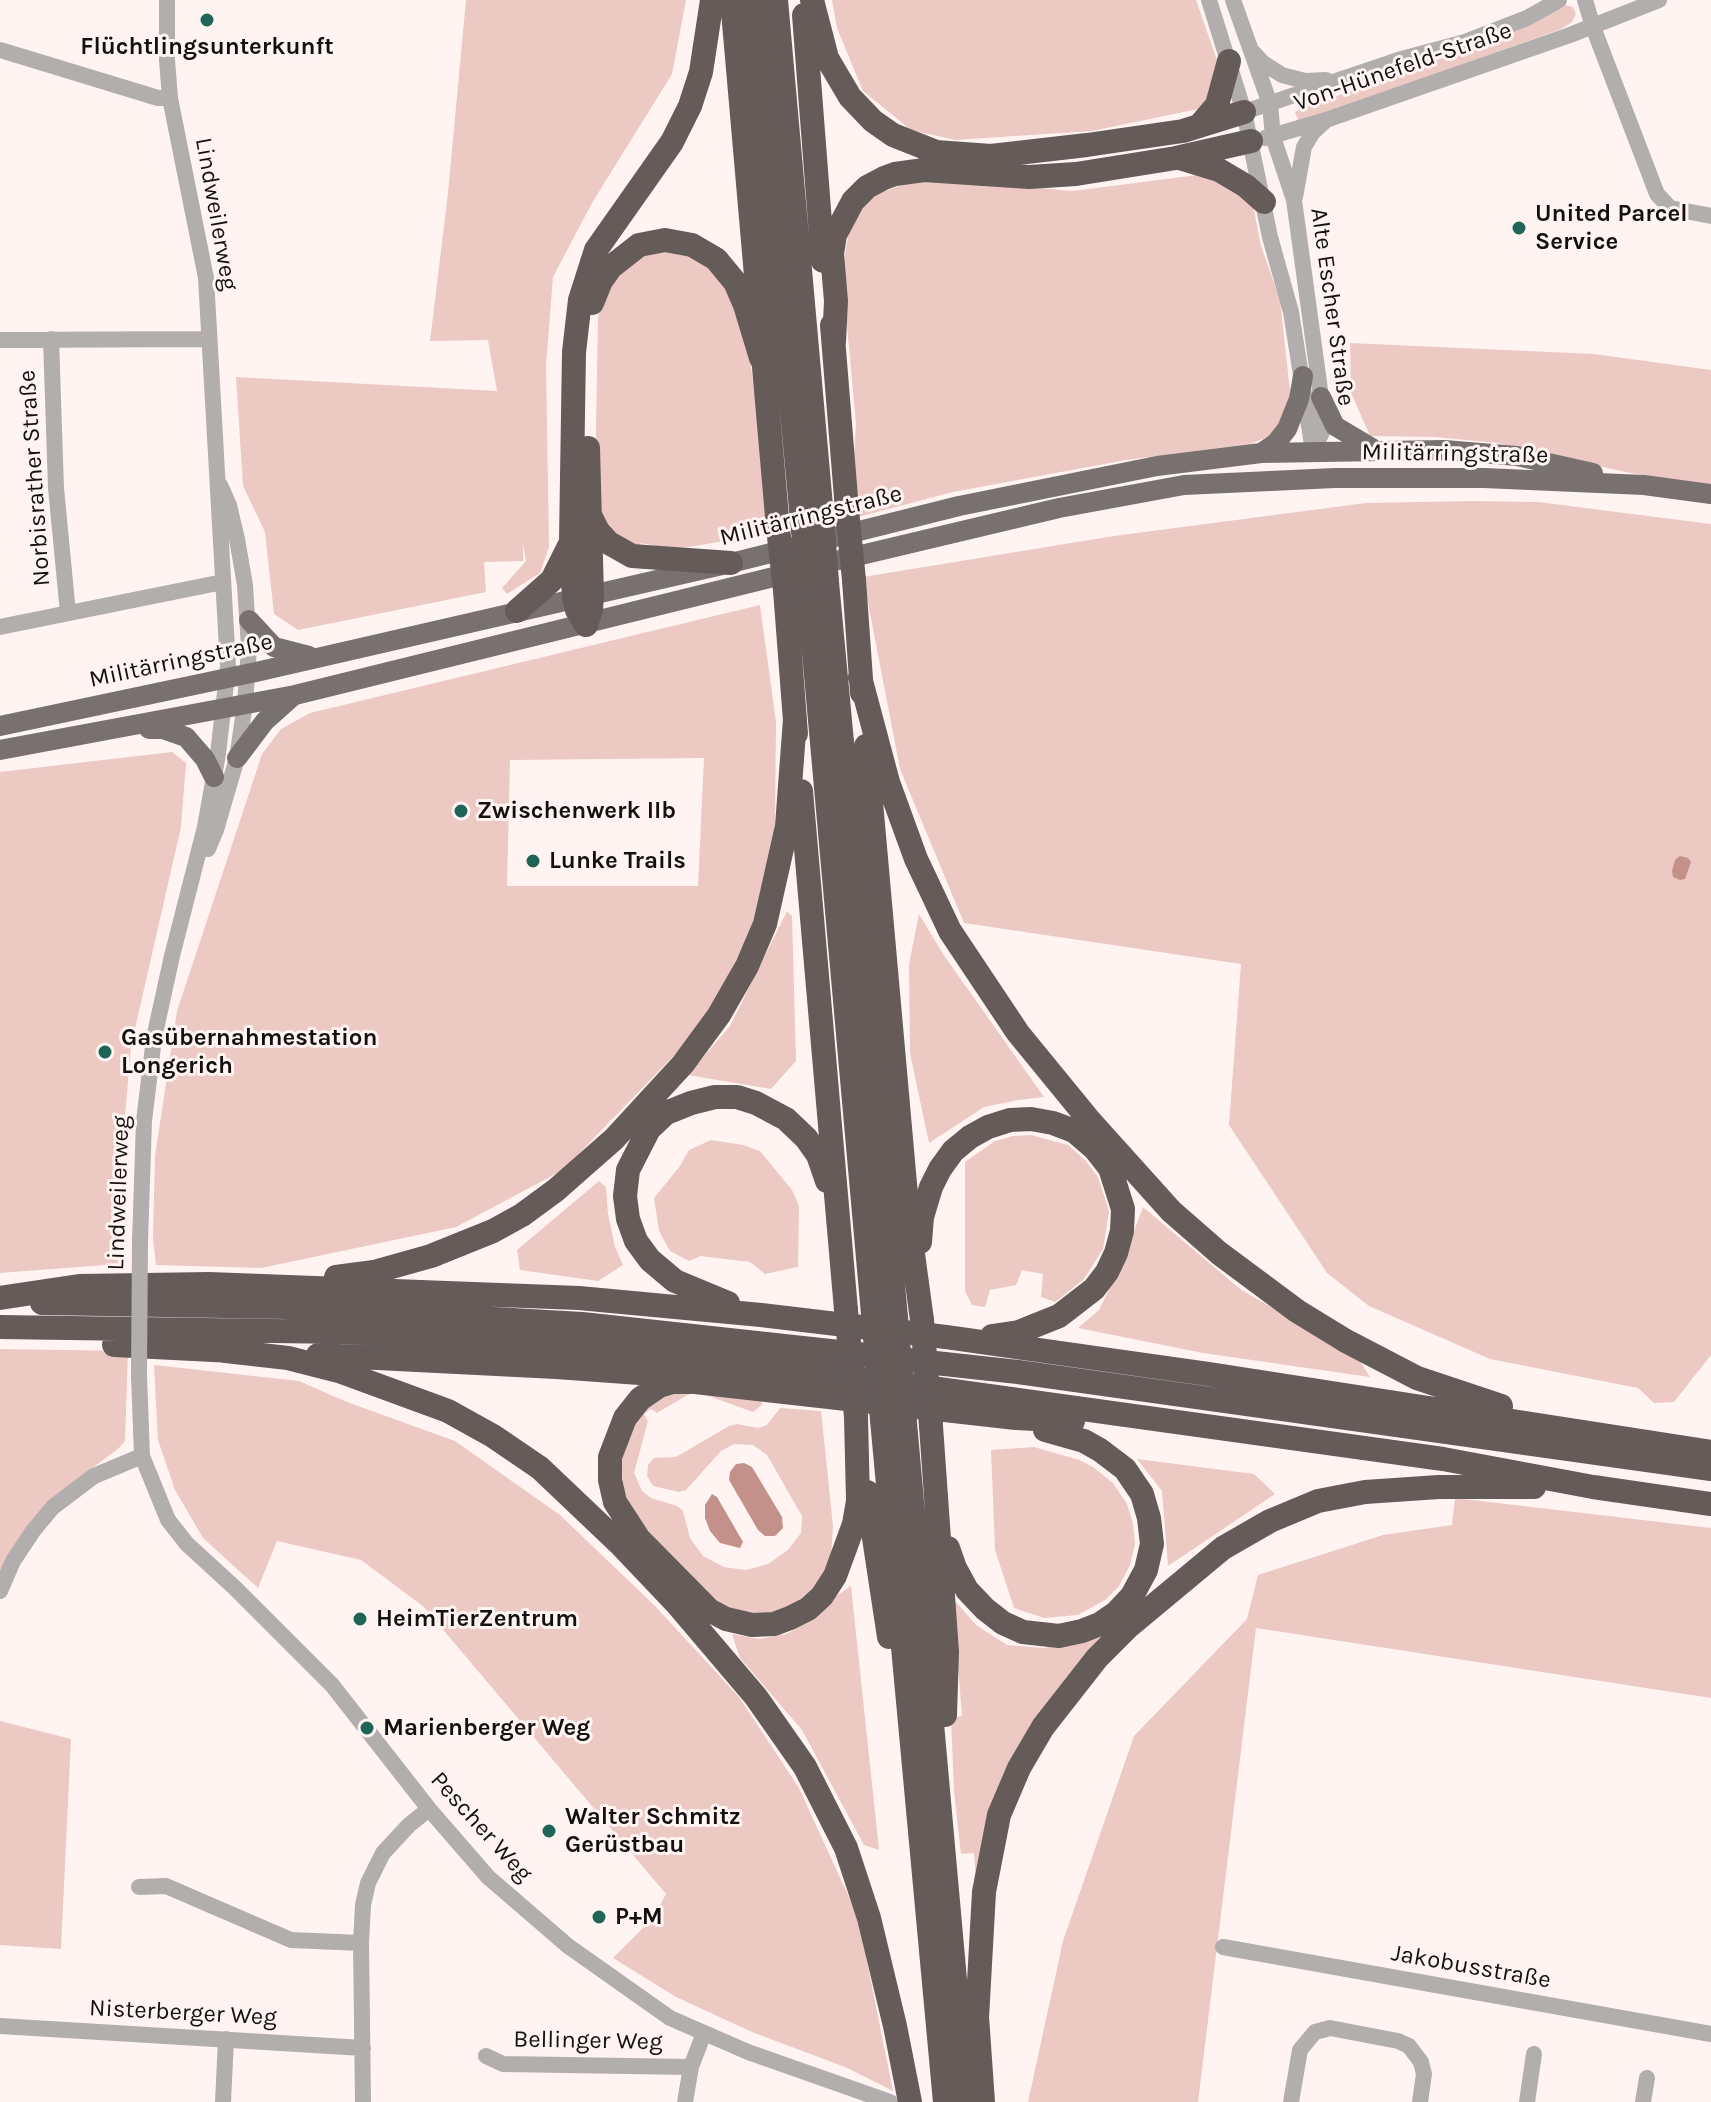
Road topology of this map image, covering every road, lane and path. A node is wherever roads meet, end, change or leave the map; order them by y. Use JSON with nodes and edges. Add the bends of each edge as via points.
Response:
{"nodes":[{"id":1,"x":167,"y":0,"type":"edge"},
{"id":2,"x":712,"y":0,"type":"edge"},
{"id":3,"x":732,"y":0,"type":"edge"},
{"id":4,"x":754,"y":0,"type":"edge"},
{"id":5,"x":776,"y":0,"type":"edge"},
{"id":6,"x":802,"y":0,"type":"edge"},
{"id":7,"x":812,"y":0,"type":"edge"},
{"id":8,"x":1209,"y":0,"type":"edge"},
{"id":9,"x":1233,"y":0,"type":"edge"},
{"id":10,"x":1585,"y":0,"type":"edge"},
{"id":11,"x":1659,"y":0,"type":"edge"},
{"id":12,"x":1552,"y":2,"type":"edge"},
{"id":13,"x":1593,"y":27,"type":"junction"},
{"id":14,"x":1250,"y":47,"type":"junction"},
{"id":15,"x":0,"y":50,"type":"edge"},
{"id":16,"x":1229,"y":61,"type":"junction"},
{"id":17,"x":1347,"y":77,"type":"junction"},
{"id":18,"x":170,"y":98,"type":"junction"},
{"id":19,"x":1270,"y":104,"type":"junction"},
{"id":20,"x":1244,"y":112,"type":"junction"},
{"id":21,"x":1326,"y":120,"type":"junction"},
{"id":22,"x":1199,"y":126,"type":"junction"},
{"id":23,"x":1262,"y":139,"type":"junction"},
{"id":24,"x":1176,"y":158,"type":"junction"},
{"id":25,"x":1294,"y":200,"type":"junction"},
{"id":26,"x":795,"y":202,"type":"junction"},
{"id":27,"x":1264,"y":202,"type":"junction"},
{"id":28,"x":1711,"y":216,"type":"edge"},
{"id":29,"x":51,"y":339,"type":"junction"},
{"id":30,"x":209,"y":339,"type":"junction"},
{"id":31,"x":0,"y":340,"type":"edge"},
{"id":32,"x":834,"y":342,"type":"junction"},
{"id":33,"x":761,"y":358,"type":"junction"},
{"id":34,"x":1303,"y":376,"type":"junction"},
{"id":35,"x":1321,"y":397,"type":"junction"},
{"id":36,"x":1375,"y":450,"type":"junction"},
{"id":37,"x":1313,"y":451,"type":"junction"},
{"id":38,"x":1261,"y":453,"type":"junction"},
{"id":39,"x":1329,"y":478,"type":"junction"},
{"id":40,"x":1276,"y":479,"type":"junction"},
{"id":41,"x":220,"y":484,"type":"junction"},
{"id":42,"x":1644,"y":485,"type":"junction"},
{"id":43,"x":1711,"y":494,"type":"edge"},
{"id":44,"x":590,"y":516,"type":"junction"},
{"id":45,"x":812,"y":518,"type":"junction"},
{"id":46,"x":571,"y":540,"type":"junction"},
{"id":47,"x":731,"y":563,"type":"junction"},
{"id":48,"x":223,"y":582,"type":"junction"},
{"id":49,"x":806,"y":586,"type":"junction"},
{"id":50,"x":583,"y":597,"type":"junction"},
{"id":51,"x":517,"y":611,"type":"junction"},
{"id":52,"x":68,"y":613,"type":"junction"},
{"id":53,"x":249,"y":620,"type":"junction"},
{"id":54,"x":586,"y":625,"type":"junction"},
{"id":55,"x":0,"y":627,"type":"edge"},
{"id":56,"x":317,"y":658,"type":"junction"},
{"id":57,"x":248,"y":674,"type":"junction"},
{"id":58,"x":860,"y":677,"type":"junction"},
{"id":59,"x":227,"y":678,"type":"junction"},
{"id":60,"x":295,"y":695,"type":"junction"},
{"id":61,"x":245,"y":704,"type":"junction"},
{"id":62,"x":224,"y":709,"type":"junction"},
{"id":63,"x":795,"y":719,"type":"junction"},
{"id":64,"x":0,"y":726,"type":"edge"},
{"id":65,"x":129,"y":728,"type":"junction"},
{"id":66,"x":0,"y":750,"type":"edge"},
{"id":67,"x":237,"y":758,"type":"junction"},
{"id":68,"x":214,"y":777,"type":"junction"},
{"id":69,"x":191,"y":890,"type":"junction"},
{"id":70,"x":841,"y":1239,"type":"junction"},
{"id":71,"x":918,"y":1276,"type":"junction"},
{"id":72,"x":260,"y":1285,"type":"junction"},
{"id":73,"x":0,"y":1300,"type":"edge"},
{"id":74,"x":761,"y":1315,"type":"junction"},
{"id":75,"x":0,"y":1327,"type":"edge"},
{"id":76,"x":946,"y":1337,"type":"junction"},
{"id":77,"x":0,"y":1339,"type":"edge"},
{"id":78,"x":217,"y":1350,"type":"junction"},
{"id":79,"x":832,"y":1397,"type":"junction"},
{"id":80,"x":856,"y":1417,"type":"junction"},
{"id":81,"x":940,"y":1418,"type":"junction"},
{"id":82,"x":894,"y":1422,"type":"junction"},
{"id":83,"x":1186,"y":1424,"type":"junction"},
{"id":84,"x":1619,"y":1437,"type":"junction"},
{"id":85,"x":1711,"y":1452,"type":"edge"},
{"id":86,"x":142,"y":1456,"type":"junction"},
{"id":87,"x":1711,"y":1469,"type":"edge"},
{"id":88,"x":1593,"y":1487,"type":"junction"},
{"id":89,"x":938,"y":1494,"type":"junction"},
{"id":90,"x":1711,"y":1504,"type":"edge"},
{"id":91,"x":0,"y":1591,"type":"edge"},
{"id":92,"x":915,"y":1777,"type":"junction"},
{"id":93,"x":429,"y":1809,"type":"junction"},
{"id":94,"x":139,"y":1887,"type":"dead end"},
{"id":95,"x":361,"y":1943,"type":"junction"},
{"id":96,"x":1223,"y":1947,"type":"dead end"},
{"id":97,"x":977,"y":2018,"type":"junction"},
{"id":98,"x":0,"y":2026,"type":"edge"},
{"id":99,"x":704,"y":2033,"type":"junction"},
{"id":100,"x":1711,"y":2034,"type":"edge"},
{"id":101,"x":226,"y":2039,"type":"junction"},
{"id":102,"x":363,"y":2048,"type":"junction"},
{"id":103,"x":1534,"y":2054,"type":"dead end"},
{"id":104,"x":486,"y":2056,"type":"dead end"},
{"id":105,"x":691,"y":2067,"type":"junction"},
{"id":106,"x":1647,"y":2078,"type":"dead end"},
{"id":107,"x":908,"y":2092,"type":"edge"},
{"id":108,"x":964,"y":2096,"type":"edge"},
{"id":109,"x":223,"y":2102,"type":"edge"},
{"id":110,"x":363,"y":2102,"type":"edge"},
{"id":111,"x":685,"y":2102,"type":"edge"},
{"id":112,"x":890,"y":2102,"type":"edge"},
{"id":113,"x":1291,"y":2102,"type":"edge"},
{"id":114,"x":1420,"y":2102,"type":"edge"},
{"id":115,"x":1527,"y":2102,"type":"edge"},
{"id":116,"x":1643,"y":2102,"type":"edge"}],
"edges":[{"from":1,"to":18,"type":"street","name":"Lindweilerweg"},
{"from":2,"to":46,"type":"highway","via":[[690,106],[672,142],[596,250],[580,300],[574,352]]},
{"from":3,"to":33,"type":"highway"},
{"from":4,"to":45,"type":"highway"},
{"from":5,"to":26,"type":"highway"},
{"from":6,"to":32,"type":"highway","via":[[819,228]]},
{"from":7,"to":22,"type":"highway","via":[[827,58],[842,88],[873,121],[914,145],[948,154],[991,156]]},
{"from":8,"to":16,"type":"street","name":"Alte Escher Straße"},
{"from":9,"to":14,"type":"street","name":"Alte Escher Straße"},
{"from":10,"to":13,"type":"street"},
{"from":11,"to":13,"type":"street","name":"Von-Hünefeld-Straße"},
{"from":12,"to":17,"type":"street","name":"Von-Hünefeld-Straße","via":[[1527,18],[1465,42]]},
{"from":13,"to":21,"type":"street","name":"Von-Hünefeld-Straße"},
{"from":13,"to":28,"type":"street","via":[[1657,194],[1670,208]]},
{"from":14,"to":17,"type":"street","via":[[1263,63],[1290,78]]},
{"from":14,"to":19,"type":"street","name":"Alte Escher Straße"},
{"from":15,"to":18,"type":"street"},
{"from":16,"to":20,"type":"street","name":"Alte Escher Straße"},
{"from":16,"to":22,"type":"highway","via":[[1217,105]]},
{"from":17,"to":19,"type":"street","name":"Von-Hünefeld-Straße"},
{"from":18,"to":30,"type":"street","name":"Lindweilerweg","via":[[203,257]]},
{"from":19,"to":20,"type":"street","name":"Von-Hünefeld-Straße"},
{"from":19,"to":23,"type":"street","name":"Alte Escher Straße"},
{"from":20,"to":22,"type":"highway"},
{"from":20,"to":23,"type":"street","name":"Alte Escher Straße"},
{"from":21,"to":23,"type":"street","name":"Von-Hünefeld-Straße"},
{"from":21,"to":25,"type":"street","via":[[1304,147]]},
{"from":23,"to":24,"type":"highway"},
{"from":23,"to":25,"type":"street","name":"Alte Escher Straße"},
{"from":23,"to":27,"type":"street","name":"Alte Escher Straße"},
{"from":24,"to":27,"type":"highway","via":[[1219,170]]},
{"from":24,"to":32,"type":"highway","via":[[1054,176],[924,170],[895,174],[867,187],[835,235]]},
{"from":25,"to":35,"type":"street","name":"Alte Escher Straße"},
{"from":26,"to":32,"type":"highway"},
{"from":26,"to":45,"type":"highway"},
{"from":27,"to":34,"type":"street","name":"Alte Escher Straße"},
{"from":29,"to":30,"type":"street"},
{"from":29,"to":31,"type":"street"},
{"from":29,"to":52,"type":"street","name":"Norbisrather Straße","via":[[56,488]]},
{"from":30,"to":41,"type":"street","name":"Lindweilerweg"},
{"from":32,"to":58,"type":"highway","bridge":true},
{"from":33,"to":44,"type":"highway","via":[[735,282],[709,253],[684,242],[656,240],[618,260],[601,281],[588,322]]},
{"from":33,"to":49,"type":"highway","bridge":true,"via":[[778,528]]},
{"from":34,"to":37,"type":"street","name":"Alte Escher Straße"},
{"from":34,"to":38,"type":"main road","via":[[1287,429]]},
{"from":35,"to":36,"type":"main road","via":[[1335,426]]},
{"from":35,"to":37,"type":"street","name":"Alte Escher Straße","via":[[1323,430]]},
{"from":36,"to":37,"type":"main road","name":"Militärringstraße"},
{"from":36,"to":42,"type":"main road","name":"Militärringstraße","via":[[1517,456]]},
{"from":37,"to":38,"type":"main road","name":"Militärringstraße"},
{"from":37,"to":39,"type":"main road"},
{"from":37,"to":40,"type":"main road","via":[[1300,466]]},
{"from":38,"to":47,"type":"main road","name":"Militärringstraße","via":[[1058,485]]},
{"from":39,"to":40,"type":"main road","name":"Militärringstraße"},
{"from":39,"to":42,"type":"main road","name":"Militärringstraße"},
{"from":40,"to":54,"type":"main road","name":"Militärringstraße","via":[[1184,485],[1074,504]]},
{"from":41,"to":48,"type":"street","name":"Lindweilerweg"},
{"from":41,"to":53,"type":"street","name":"Lindweilerweg","via":[[237,539]]},
{"from":42,"to":43,"type":"main road","name":"Militärringstraße"},
{"from":44,"to":47,"type":"highway","via":[[609,543],[632,556]]},
{"from":44,"to":50,"type":"highway"},
{"from":45,"to":49,"type":"highway","bridge":true},
{"from":46,"to":50,"type":"highway"},
{"from":46,"to":51,"type":"highway","via":[[552,580]]},
{"from":47,"to":50,"type":"main road","name":"Militärringstraße"},
{"from":48,"to":52,"type":"street"},
{"from":48,"to":59,"type":"street","name":"Lindweilerweg"},
{"from":49,"to":63,"type":"highway"},
{"from":49,"to":82,"type":"highway","bridge":true},
{"from":50,"to":51,"type":"main road","name":"Militärringstraße"},
{"from":50,"to":54,"type":"highway","via":[[577,610]]},
{"from":51,"to":56,"type":"main road","name":"Militärringstraße"},
{"from":52,"to":55,"type":"street"},
{"from":53,"to":56,"type":"main road","via":[[274,647]]},
{"from":53,"to":57,"type":"street","name":"Lindweilerweg"},
{"from":54,"to":60,"type":"main road","name":"Militärringstraße"},
{"from":56,"to":57,"type":"main road","name":"Militärringstraße"},
{"from":57,"to":59,"type":"main road","name":"Militärringstraße"},
{"from":57,"to":61,"type":"street","name":"Lindweilerweg"},
{"from":58,"to":71,"type":"highway","via":[[908,1217]]},
{"from":58,"to":84,"type":"highway","via":[[888,782],[950,931],[1018,1033],[1171,1211],[1297,1311],[1417,1378]]},
{"from":59,"to":62,"type":"street","name":"Lindweilerweg"},
{"from":59,"to":64,"type":"main road","name":"Militärringstraße"},
{"from":60,"to":61,"type":"main road","name":"Militärringstraße"},
{"from":60,"to":67,"type":"main road","via":[[265,721]]},
{"from":61,"to":62,"type":"main road","name":"Militärringstraße"},
{"from":61,"to":67,"type":"street","name":"Lindweilerweg"},
{"from":62,"to":65,"type":"main road","name":"Militärringstraße"},
{"from":62,"to":68,"type":"street","name":"Lindweilerweg"},
{"from":63,"to":70,"type":"highway"},
{"from":63,"to":72,"type":"highway","via":[[787,826],[765,924],[719,1015],[652,1099],[556,1190],[493,1231],[374,1272]]},
{"from":65,"to":66,"type":"main road","name":"Militärringstraße"},
{"from":65,"to":68,"type":"main road","via":[[163,729],[186,737]]},
{"from":67,"to":69,"type":"street","name":"Lindweilerweg"},
{"from":68,"to":69,"type":"street","name":"Lindweilerweg"},
{"from":69,"to":86,"type":"street","name":"Lindweilerweg","bridge":true,"via":[[154,1038],[144,1121]]},
{"from":70,"to":74,"type":"highway","via":[[818,1155],[786,1119],[737,1097],[715,1097],[666,1113],[649,1129],[628,1170],[625,1196],[636,1241],[675,1281]]},
{"from":70,"to":80,"type":"highway","bridge":true},
{"from":71,"to":76,"type":"highway","via":[[922,1217],[931,1187],[953,1151],[979,1132],[1010,1120],[1053,1123],[1074,1131],[1110,1168],[1123,1209],[1122,1231],[1116,1253],[1094,1289],[1059,1316],[1019,1332]]},
{"from":71,"to":81,"type":"highway","bridge":true},
{"from":72,"to":73,"type":"highway","via":[[79,1286]]},
{"from":72,"to":74,"type":"highway","via":[[579,1298]]},
{"from":73,"to":87,"type":"highway","via":[[285,1307],[582,1324],[1018,1372]]},
{"from":74,"to":76,"type":"highway"},
{"from":75,"to":83,"type":"highway","via":[[342,1332],[581,1345]]},
{"from":76,"to":84,"type":"highway"},
{"from":77,"to":78,"type":"highway"},
{"from":78,"to":79,"type":"highway","via":[[702,1377]]},
{"from":78,"to":107,"type":"highway","via":[[288,1358],[339,1371],[448,1411],[540,1468],[677,1604],[797,1755],[846,1848],[869,1918]]},
{"from":79,"to":80,"type":"highway","via":[[672,1382],[640,1399],[625,1418],[610,1457],[615,1502],[639,1539],[709,1610],[752,1625],[774,1624],[808,1609],[822,1596],[854,1524]]},
{"from":79,"to":81,"type":"highway"},
{"from":80,"to":92,"type":"highway"},
{"from":81,"to":83,"type":"highway"},
{"from":81,"to":89,"type":"highway"},
{"from":81,"to":89,"type":"highway","via":[[1067,1435],[1100,1450],[1125,1469],[1142,1494],[1152,1544],[1146,1570],[1132,1596],[1100,1624],[1059,1636],[1023,1632],[1003,1623],[967,1590],[946,1541]]},
{"from":82,"to":92,"type":"highway"},
{"from":82,"to":108,"type":"highway"},
{"from":83,"to":88,"type":"highway","via":[[1443,1459]]},
{"from":84,"to":85,"type":"highway"},
{"from":86,"to":91,"type":"street","via":[[94,1476],[53,1507],[13,1561]]},
{"from":86,"to":93,"type":"street","name":"Pescher Weg","via":[[168,1520],[187,1544],[332,1685]]},
{"from":88,"to":90,"type":"highway"},
{"from":88,"to":97,"type":"highway","via":[[1408,1489],[1318,1501],[1223,1548],[1159,1599],[1097,1658],[1043,1727],[1019,1768],[999,1815],[990,1855]]},
{"from":89,"to":97,"type":"highway","via":[[947,1652],[945,1742]]},
{"from":92,"to":108,"type":"highway"},
{"from":93,"to":95,"type":"street","via":[[393,1841],[376,1867],[363,1905]]},
{"from":93,"to":99,"type":"street","name":"Pescher Weg","via":[[488,1877],[568,1946],[648,2004]]},
{"from":94,"to":95,"type":"street","via":[[166,1886],[291,1940]]},
{"from":95,"to":102,"type":"street"},
{"from":96,"to":100,"type":"street","name":"Jakobusstraße"},
{"from":97,"to":108,"type":"highway"},
{"from":98,"to":101,"type":"street","name":"Nisterberger Weg"},
{"from":99,"to":105,"type":"street"},
{"from":99,"to":112,"type":"street","name":"Pescher Weg"},
{"from":101,"to":102,"type":"street","name":"Nisterberger Weg"},
{"from":101,"to":109,"type":"street"},
{"from":102,"to":110,"type":"street"},
{"from":103,"to":115,"type":"street"},
{"from":104,"to":105,"type":"street","name":"Bellinger Weg","via":[[503,2064]]},
{"from":105,"to":111,"type":"street"},
{"from":106,"to":116,"type":"street"},
{"from":113,"to":114,"type":"street","via":[[1300,2050],[1315,2032],[1330,2028],[1409,2046],[1424,2074]]}]}
